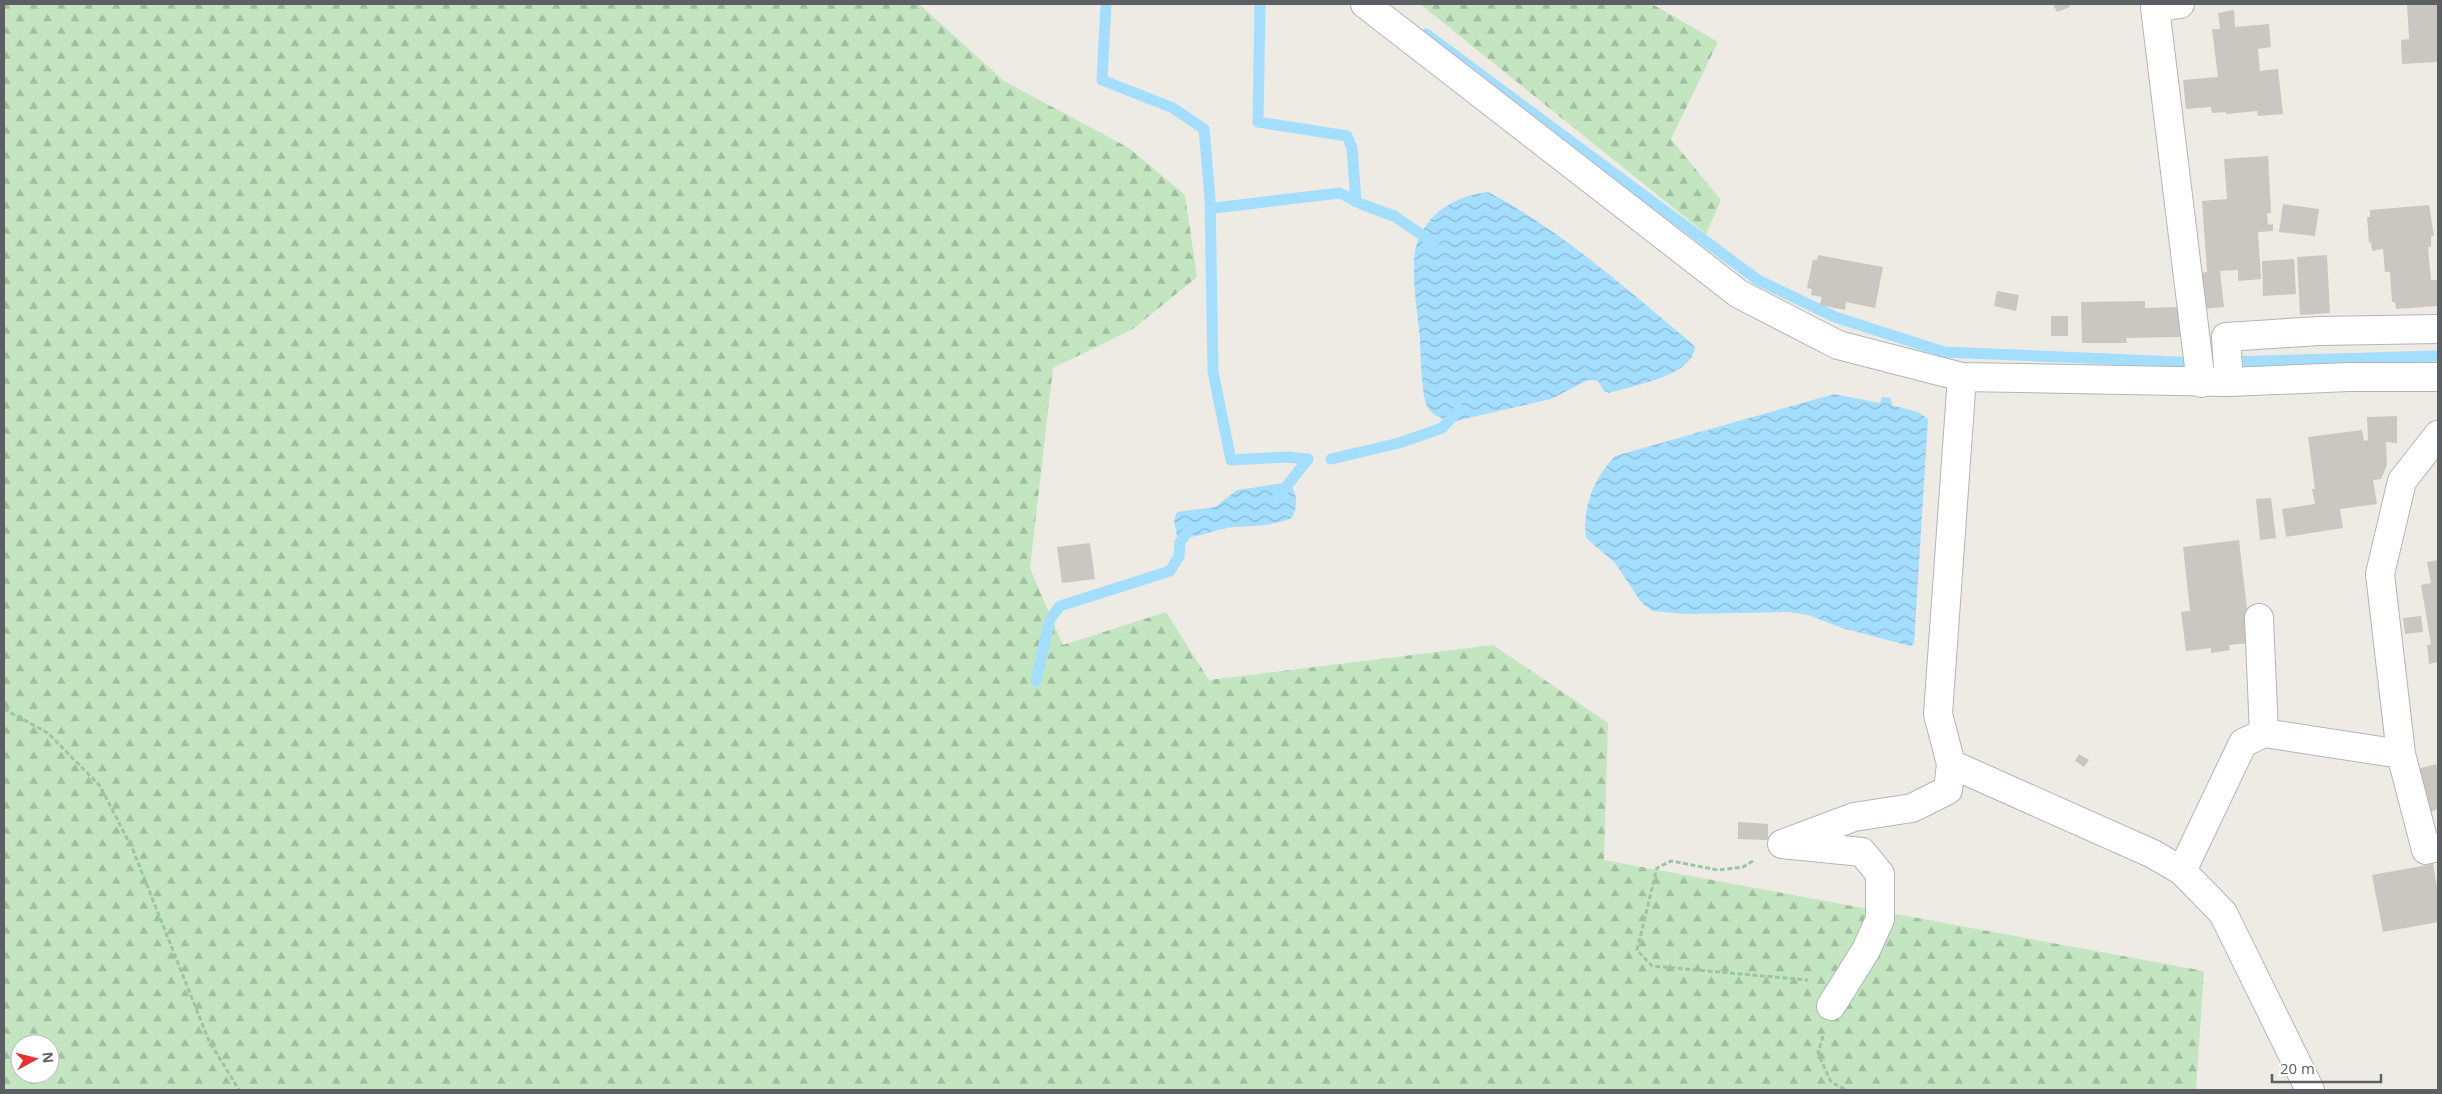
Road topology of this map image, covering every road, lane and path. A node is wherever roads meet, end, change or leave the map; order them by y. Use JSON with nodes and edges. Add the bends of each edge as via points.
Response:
{"nodes":[{"id":1,"x":1365,"y":4,"type":"edge"},
{"id":2,"x":2180,"y":4,"type":"edge"},
{"id":3,"x":2438,"y":330,"type":"edge"},
{"id":4,"x":2228,"y":368,"type":"junction"},
{"id":5,"x":2199,"y":369,"type":"junction"},
{"id":6,"x":1962,"y":377,"type":"junction"},
{"id":7,"x":2438,"y":377,"type":"edge"},
{"id":8,"x":2438,"y":435,"type":"edge"},
{"id":9,"x":2259,"y":618,"type":"dead end"},
{"id":10,"x":4,"y":709,"type":"edge"},
{"id":11,"x":2264,"y":733,"type":"junction"},
{"id":12,"x":2401,"y":754,"type":"junction"},
{"id":13,"x":1951,"y":764,"type":"junction"},
{"id":14,"x":1782,"y":844,"type":"junction"},
{"id":15,"x":2438,"y":847,"type":"edge"},
{"id":16,"x":2182,"y":871,"type":"junction"},
{"id":17,"x":1846,"y":983,"type":"junction"},
{"id":18,"x":1831,"y":1006,"type":"joint"},
{"id":19,"x":239,"y":1090,"type":"edge"},
{"id":20,"x":1846,"y":1090,"type":"edge"},
{"id":21,"x":2310,"y":1090,"type":"edge"}],
"edges":[{"from":1,"to":6,"type":"street","via":[[1739,294],[1838,345]]},
{"from":2,"to":5,"type":"street","via":[[2155,8]]},
{"from":3,"to":4,"type":"street","via":[[2319,331],[2226,337]]},
{"from":4,"to":5,"type":"street"},
{"from":4,"to":7,"type":"street","via":[[2349,377]]},
{"from":5,"to":6,"type":"street"},
{"from":6,"to":13,"type":"street","via":[[1938,714]]},
{"from":8,"to":12,"type":"street","via":[[2402,481],[2380,574]]},
{"from":9,"to":11,"type":"street"},
{"from":10,"to":19,"type":"path","via":[[48,732],[100,786],[133,850],[209,1041]]},
{"from":11,"to":12,"type":"street"},
{"from":11,"to":16,"type":"street","via":[[2243,743]]},
{"from":12,"to":15,"type":"street","via":[[2426,850]]},
{"from":13,"to":14,"type":"street","via":[[1948,790],[1912,808],[1854,818]]},
{"from":13,"to":16,"type":"street","via":[[2153,854]]},
{"from":14,"to":17,"type":"street","via":[[1862,852],[1880,874],[1880,919]]},
{"from":14,"to":17,"type":"path","via":[[1743,867],[1718,870],[1671,861],[1657,868],[1637,950],[1652,966]]},
{"from":16,"to":21,"type":"street","via":[[2223,913]]},
{"from":17,"to":18,"type":"street"},
{"from":18,"to":20,"type":"path","via":[[1818,1053],[1832,1082]]}]}
